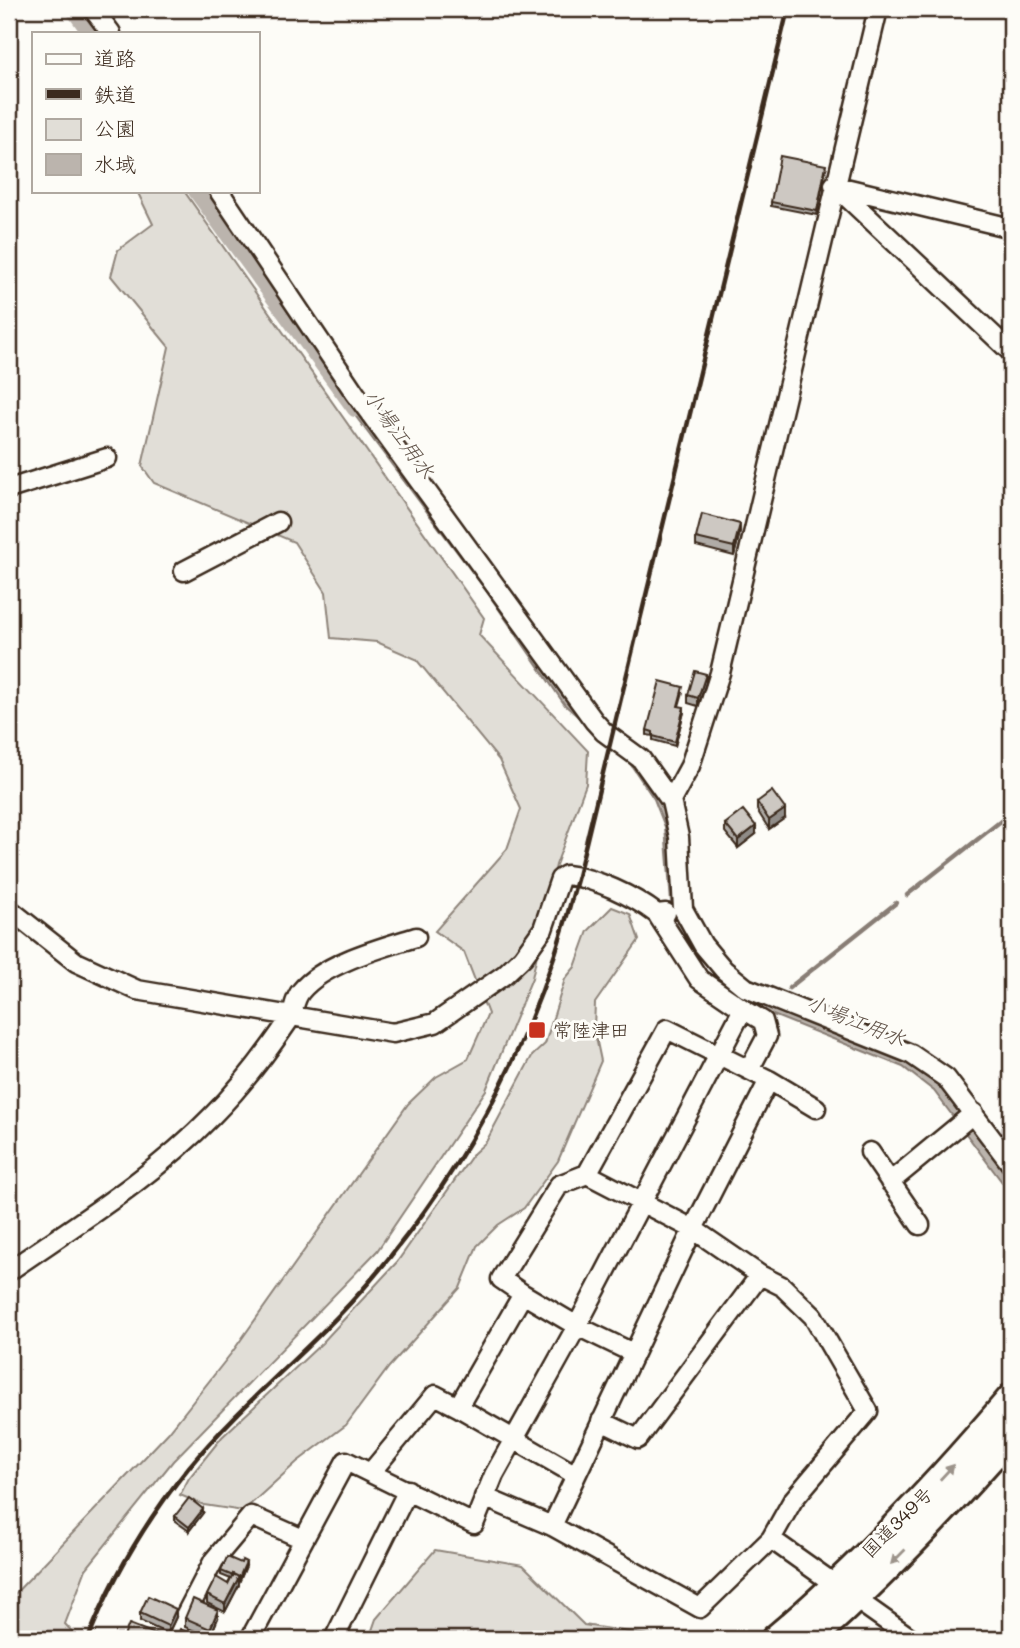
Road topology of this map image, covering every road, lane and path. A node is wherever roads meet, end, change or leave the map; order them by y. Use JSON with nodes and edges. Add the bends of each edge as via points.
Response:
{"nodes":[{"id":1,"x":93,"y":9,"type":"edge"},
{"id":2,"x":878,"y":9,"type":"edge"},
{"id":3,"x":110,"y":32,"type":"edge"},
{"id":4,"x":834,"y":185,"type":"junction"},
{"id":5,"x":220,"y":192,"type":"edge"},
{"id":6,"x":859,"y":199,"type":"junction"},
{"id":7,"x":1011,"y":228,"type":"edge"},
{"id":8,"x":1011,"y":352,"type":"edge"},
{"id":9,"x":107,"y":458,"type":"dead end"},
{"id":10,"x":9,"y":489,"type":"edge"},
{"id":11,"x":278,"y":522,"type":"dead end"},
{"id":12,"x":184,"y":571,"type":"dead end"},
{"id":13,"x":671,"y":801,"type":"junction"},
{"id":14,"x":9,"y":909,"type":"edge"},
{"id":15,"x":683,"y":909,"type":"junction"},
{"id":16,"x":657,"y":914,"type":"junction"},
{"id":17,"x":415,"y":937,"type":"dead end"},
{"id":18,"x":743,"y":1009,"type":"junction"},
{"id":19,"x":291,"y":1017,"type":"junction"},
{"id":20,"x":721,"y":1054,"type":"junction"},
{"id":21,"x":749,"y":1070,"type":"junction"},
{"id":22,"x":769,"y":1080,"type":"junction"},
{"id":23,"x":816,"y":1108,"type":"dead end"},
{"id":24,"x":966,"y":1119,"type":"junction"},
{"id":25,"x":870,"y":1152,"type":"dead end"},
{"id":26,"x":1011,"y":1164,"type":"edge"},
{"id":27,"x":587,"y":1174,"type":"junction"},
{"id":28,"x":890,"y":1182,"type":"junction"},
{"id":29,"x":641,"y":1203,"type":"junction"},
{"id":30,"x":920,"y":1225,"type":"dead end"},
{"id":31,"x":693,"y":1229,"type":"junction"},
{"id":32,"x":9,"y":1271,"type":"edge"},
{"id":33,"x":760,"y":1275,"type":"junction"},
{"id":34,"x":523,"y":1294,"type":"junction"},
{"id":35,"x":577,"y":1326,"type":"junction"},
{"id":36,"x":633,"y":1353,"type":"junction"},
{"id":37,"x":1011,"y":1398,"type":"edge"},
{"id":38,"x":458,"y":1407,"type":"junction"},
{"id":39,"x":601,"y":1421,"type":"junction"},
{"id":40,"x":1011,"y":1435,"type":"edge"},
{"id":41,"x":513,"y":1440,"type":"junction"},
{"id":42,"x":372,"y":1471,"type":"junction"},
{"id":43,"x":576,"y":1475,"type":"junction"},
{"id":44,"x":408,"y":1490,"type":"junction"},
{"id":45,"x":484,"y":1497,"type":"junction"},
{"id":46,"x":552,"y":1526,"type":"junction"},
{"id":47,"x":303,"y":1539,"type":"junction"},
{"id":48,"x":771,"y":1539,"type":"junction"},
{"id":49,"x":834,"y":1585,"type":"junction"},
{"id":50,"x":856,"y":1600,"type":"junction"},
{"id":51,"x":173,"y":1639,"type":"edge"},
{"id":52,"x":250,"y":1639,"type":"edge"},
{"id":53,"x":334,"y":1639,"type":"edge"},
{"id":54,"x":775,"y":1639,"type":"edge"},
{"id":55,"x":811,"y":1639,"type":"edge"},
{"id":56,"x":912,"y":1639,"type":"edge"}],
"edges":[{"from":1,"to":3,"type":"street"},
{"from":2,"to":4,"type":"street"},
{"from":4,"to":6,"type":"street"},
{"from":4,"to":13,"type":"street","via":[[720,673],[690,766]]},
{"from":5,"to":13,"type":"street","via":[[355,393],[594,721],[641,759]]},
{"from":6,"to":7,"type":"street"},
{"from":6,"to":8,"type":"street"},
{"from":9,"to":10,"type":"street"},
{"from":11,"to":12,"type":"street"},
{"from":13,"to":15,"type":"street","via":[[679,837]]},
{"from":14,"to":19,"type":"street","via":[[76,962],[116,983],[154,994]]},
{"from":15,"to":16,"type":"street"},
{"from":15,"to":24,"type":"street","via":[[703,945],[746,988],[911,1054],[946,1078]]},
{"from":16,"to":18,"type":"street","via":[[699,979]]},
{"from":16,"to":19,"type":"street","via":[[591,881],[566,874],[560,879],[543,929],[523,957],[435,1023],[393,1032]]},
{"from":17,"to":19,"type":"street","via":[[367,952],[315,978],[299,993]]},
{"from":18,"to":20,"type":"street"},
{"from":18,"to":21,"type":"street","via":[[762,1021],[767,1036]]},
{"from":19,"to":32,"type":"street","via":[[240,1086],[176,1150]]},
{"from":20,"to":21,"type":"street"},
{"from":20,"to":27,"type":"street","via":[[667,1029]]},
{"from":20,"to":29,"type":"street"},
{"from":21,"to":22,"type":"street"},
{"from":22,"to":23,"type":"street"},
{"from":22,"to":31,"type":"street"},
{"from":24,"to":26,"type":"street"},
{"from":24,"to":28,"type":"street"},
{"from":25,"to":28,"type":"street"},
{"from":27,"to":29,"type":"street"},
{"from":27,"to":34,"type":"street","via":[[559,1185],[501,1279]]},
{"from":28,"to":30,"type":"street"},
{"from":29,"to":31,"type":"street"},
{"from":29,"to":35,"type":"street"},
{"from":31,"to":33,"type":"street"},
{"from":31,"to":36,"type":"street"},
{"from":33,"to":39,"type":"street","via":[[638,1439]]},
{"from":33,"to":48,"type":"street","via":[[782,1286],[813,1317],[868,1411],[793,1500]]},
{"from":34,"to":35,"type":"street"},
{"from":34,"to":38,"type":"street"},
{"from":35,"to":36,"type":"street"},
{"from":35,"to":41,"type":"street"},
{"from":36,"to":39,"type":"street"},
{"from":49,"to":37,"type":"highway","name":"国道349号","one_way":true,"via":[[936,1483]]},
{"from":38,"to":41,"type":"street"},
{"from":38,"to":42,"type":"street","via":[[435,1395]]},
{"from":39,"to":43,"type":"street"},
{"from":40,"to":50,"type":"highway","name":"国道349号","one_way":true},
{"from":41,"to":43,"type":"street"},
{"from":41,"to":45,"type":"street"},
{"from":42,"to":44,"type":"street"},
{"from":42,"to":47,"type":"street","via":[[346,1461]]},
{"from":43,"to":46,"type":"street"},
{"from":44,"to":45,"type":"street","via":[[474,1524]]},
{"from":44,"to":53,"type":"street"},
{"from":45,"to":46,"type":"street"},
{"from":46,"to":48,"type":"street","via":[[699,1608]]},
{"from":47,"to":51,"type":"street","via":[[251,1516],[214,1560]]},
{"from":47,"to":52,"type":"street"},
{"from":48,"to":49,"type":"street"},
{"from":49,"to":50,"type":"street"},
{"from":49,"to":54,"type":"highway","name":"国道349号"},
{"from":50,"to":55,"type":"highway","name":"国道349号"},
{"from":50,"to":56,"type":"street"}]}
